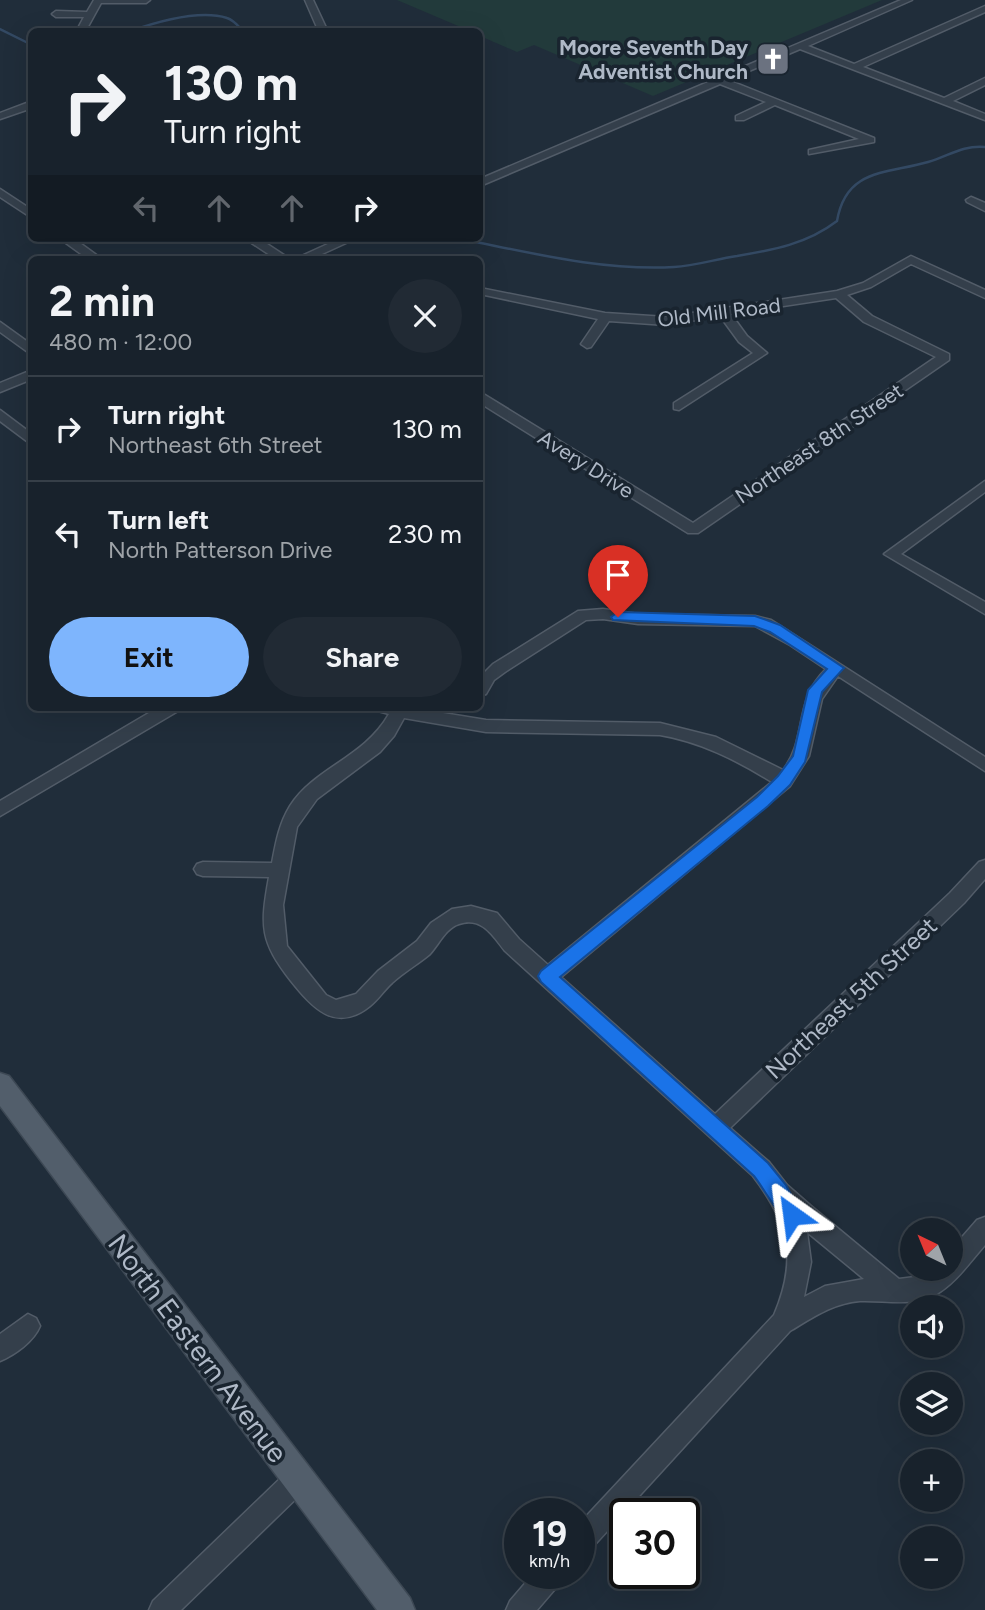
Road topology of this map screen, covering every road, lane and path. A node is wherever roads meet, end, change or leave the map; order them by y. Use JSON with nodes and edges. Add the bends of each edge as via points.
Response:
{"nodes":[{"id":1,"x":99,"y":0,"type":"edge"},
{"id":2,"x":146,"y":0,"type":"edge"},
{"id":3,"x":309,"y":0,"type":"edge"},
{"id":4,"x":908,"y":0,"type":"edge"},
{"id":5,"x":985,"y":9,"type":"edge"},
{"id":6,"x":56,"y":14,"type":"dead end"},
{"id":7,"x":90,"y":15,"type":"junction"},
{"id":8,"x":82,"y":28,"type":"edge"},
{"id":9,"x":322,"y":28,"type":"edge"},
{"id":10,"x":802,"y":47,"type":"junction"},
{"id":11,"x":855,"y":67,"type":"junction"},
{"id":12,"x":722,"y":81,"type":"junction"},
{"id":13,"x":985,"y":81,"type":"edge"},
{"id":14,"x":774,"y":102,"type":"junction"},
{"id":15,"x":944,"y":102,"type":"junction"},
{"id":16,"x":28,"y":105,"type":"edge"},
{"id":17,"x":0,"y":116,"type":"edge"},
{"id":18,"x":985,"y":117,"type":"edge"},
{"id":19,"x":740,"y":118,"type":"dead end"},
{"id":20,"x":813,"y":152,"type":"dead end"},
{"id":21,"x":483,"y":182,"type":"edge"},
{"id":22,"x":0,"y":192,"type":"edge"},
{"id":23,"x":971,"y":200,"type":"dead end"},
{"id":24,"x":985,"y":208,"type":"edge"},
{"id":25,"x":28,"y":212,"type":"edge"},
{"id":26,"x":71,"y":242,"type":"edge"},
{"id":27,"x":256,"y":242,"type":"edge"},
{"id":28,"x":345,"y":242,"type":"edge"},
{"id":29,"x":327,"y":253,"type":"edge"},
{"id":30,"x":92,"y":256,"type":"edge"},
{"id":31,"x":279,"y":256,"type":"edge"},
{"id":32,"x":483,"y":292,"type":"edge"},
{"id":33,"x":839,"y":294,"type":"junction"},
{"id":34,"x":985,"y":294,"type":"edge"},
{"id":35,"x":724,"y":313,"type":"junction"},
{"id":36,"x":606,"y":317,"type":"junction"},
{"id":37,"x":0,"y":326,"type":"edge"},
{"id":38,"x":587,"y":344,"type":"dead end"},
{"id":39,"x":28,"y":348,"type":"edge"},
{"id":40,"x":28,"y":376,"type":"edge"},
{"id":41,"x":0,"y":388,"type":"edge"},
{"id":42,"x":483,"y":400,"type":"edge"},
{"id":43,"x":679,"y":406,"type":"dead end"},
{"id":44,"x":0,"y":414,"type":"edge"},
{"id":45,"x":28,"y":437,"type":"edge"},
{"id":46,"x":985,"y":485,"type":"edge"},
{"id":47,"x":693,"y":530,"type":"joint"},
{"id":48,"x":985,"y":609,"type":"edge"},
{"id":49,"x":837,"y":668,"type":"junction"},
{"id":50,"x":483,"y":685,"type":"edge"},
{"id":51,"x":165,"y":711,"type":"edge"},
{"id":52,"x":391,"y":711,"type":"edge"},
{"id":53,"x":397,"y":711,"type":"edge"},
{"id":54,"x":476,"y":711,"type":"edge"},
{"id":55,"x":477,"y":725,"type":"junction"},
{"id":56,"x":985,"y":765,"type":"edge"},
{"id":57,"x":784,"y":780,"type":"junction"},
{"id":58,"x":0,"y":809,"type":"edge"},
{"id":59,"x":985,"y":867,"type":"edge"},
{"id":60,"x":203,"y":869,"type":"dead end"},
{"id":61,"x":281,"y":870,"type":"junction"},
{"id":62,"x":547,"y":976,"type":"junction"},
{"id":63,"x":0,"y":1085,"type":"edge"},
{"id":64,"x":715,"y":1128,"type":"junction"},
{"id":65,"x":779,"y":1192,"type":"junction"},
{"id":66,"x":985,"y":1228,"type":"edge"},
{"id":67,"x":963,"y":1253,"type":"edge"},
{"id":68,"x":935,"y":1281,"type":"edge"},
{"id":69,"x":895,"y":1290,"type":"junction"},
{"id":70,"x":782,"y":1323,"type":"junction"},
{"id":71,"x":28,"y":1326,"type":"dead end"},
{"id":72,"x":0,"y":1349,"type":"edge"},
{"id":73,"x":298,"y":1480,"type":"junction"},
{"id":74,"x":595,"y":1526,"type":"edge"},
{"id":75,"x":538,"y":1589,"type":"edge"},
{"id":76,"x":162,"y":1610,"type":"edge"},
{"id":77,"x":398,"y":1610,"type":"edge"},
{"id":78,"x":519,"y":1610,"type":"edge"}],
"edges":[{"from":1,"to":2,"type":"street"},
{"from":1,"to":7,"type":"street"},
{"from":3,"to":9,"type":"street"},
{"from":4,"to":10,"type":"street"},
{"from":5,"to":11,"type":"street"},
{"from":6,"to":7,"type":"street"},
{"from":7,"to":8,"type":"street"},
{"from":10,"to":11,"type":"street"},
{"from":10,"to":12,"type":"street"},
{"from":11,"to":15,"type":"street"},
{"from":12,"to":14,"type":"street"},
{"from":12,"to":21,"type":"street"},
{"from":13,"to":15,"type":"street"},
{"from":14,"to":19,"type":"street"},
{"from":14,"to":20,"type":"street","via":[[870,141]]},
{"from":15,"to":18,"type":"street"},
{"from":16,"to":17,"type":"street"},
{"from":22,"to":25,"type":"street"},
{"from":23,"to":24,"type":"street"},
{"from":26,"to":30,"type":"street"},
{"from":27,"to":31,"type":"street"},
{"from":28,"to":29,"type":"street"},
{"from":32,"to":36,"type":"street","name":"Old Mill Road"},
{"from":33,"to":34,"type":"street","name":"Old Mill Road","via":[[867,285],[911,259]]},
{"from":33,"to":35,"type":"street","name":"Old Mill Road"},
{"from":33,"to":47,"type":"street","name":"Northeast 8th Street","via":[[868,320],[945,357]]},
{"from":35,"to":36,"type":"street","name":"Old Mill Road","via":[[666,321]]},
{"from":35,"to":43,"type":"street","via":[[743,339],[761,353]]},
{"from":36,"to":38,"type":"street"},
{"from":37,"to":39,"type":"street"},
{"from":40,"to":41,"type":"street"},
{"from":42,"to":47,"type":"street","name":"Avery Drive"},
{"from":44,"to":45,"type":"street"},
{"from":46,"to":48,"type":"street","via":[[891,554]]},
{"from":49,"to":50,"type":"street","via":[[775,628],[755,621],[638,620],[592,614],[574,618],[488,676]]},
{"from":49,"to":56,"type":"street"},
{"from":49,"to":57,"type":"street","via":[[815,690],[800,758]]},
{"from":51,"to":58,"type":"street"},
{"from":52,"to":61,"type":"street","via":[[380,744],[300,803],[288,827]]},
{"from":53,"to":55,"type":"street"},
{"from":54,"to":55,"type":"street"},
{"from":55,"to":57,"type":"street","via":[[683,733],[718,743]]},
{"from":57,"to":62,"type":"street"},
{"from":59,"to":64,"type":"street","name":"Northeast 5th Street"},
{"from":60,"to":61,"type":"street"},
{"from":61,"to":62,"type":"street","via":[[274,939],[327,1007],[344,1008],[363,1000],[424,947],[444,922],[462,915],[490,919]]},
{"from":62,"to":64,"type":"street"},
{"from":63,"to":73,"type":"main road","name":"North Eastern Avenue"},
{"from":64,"to":65,"type":"street"},
{"from":65,"to":69,"type":"street"},
{"from":65,"to":70,"type":"street","via":[[792,1215],[800,1256],[800,1276]]},
{"from":66,"to":67,"type":"street"},
{"from":68,"to":69,"type":"street","via":[[913,1290]]},
{"from":69,"to":70,"type":"street","via":[[857,1290],[825,1297]]},
{"from":70,"to":74,"type":"street"},
{"from":71,"to":72,"type":"street"},
{"from":73,"to":76,"type":"street"},
{"from":73,"to":77,"type":"main road","name":"North Eastern Avenue"},
{"from":75,"to":78,"type":"street"}]}
